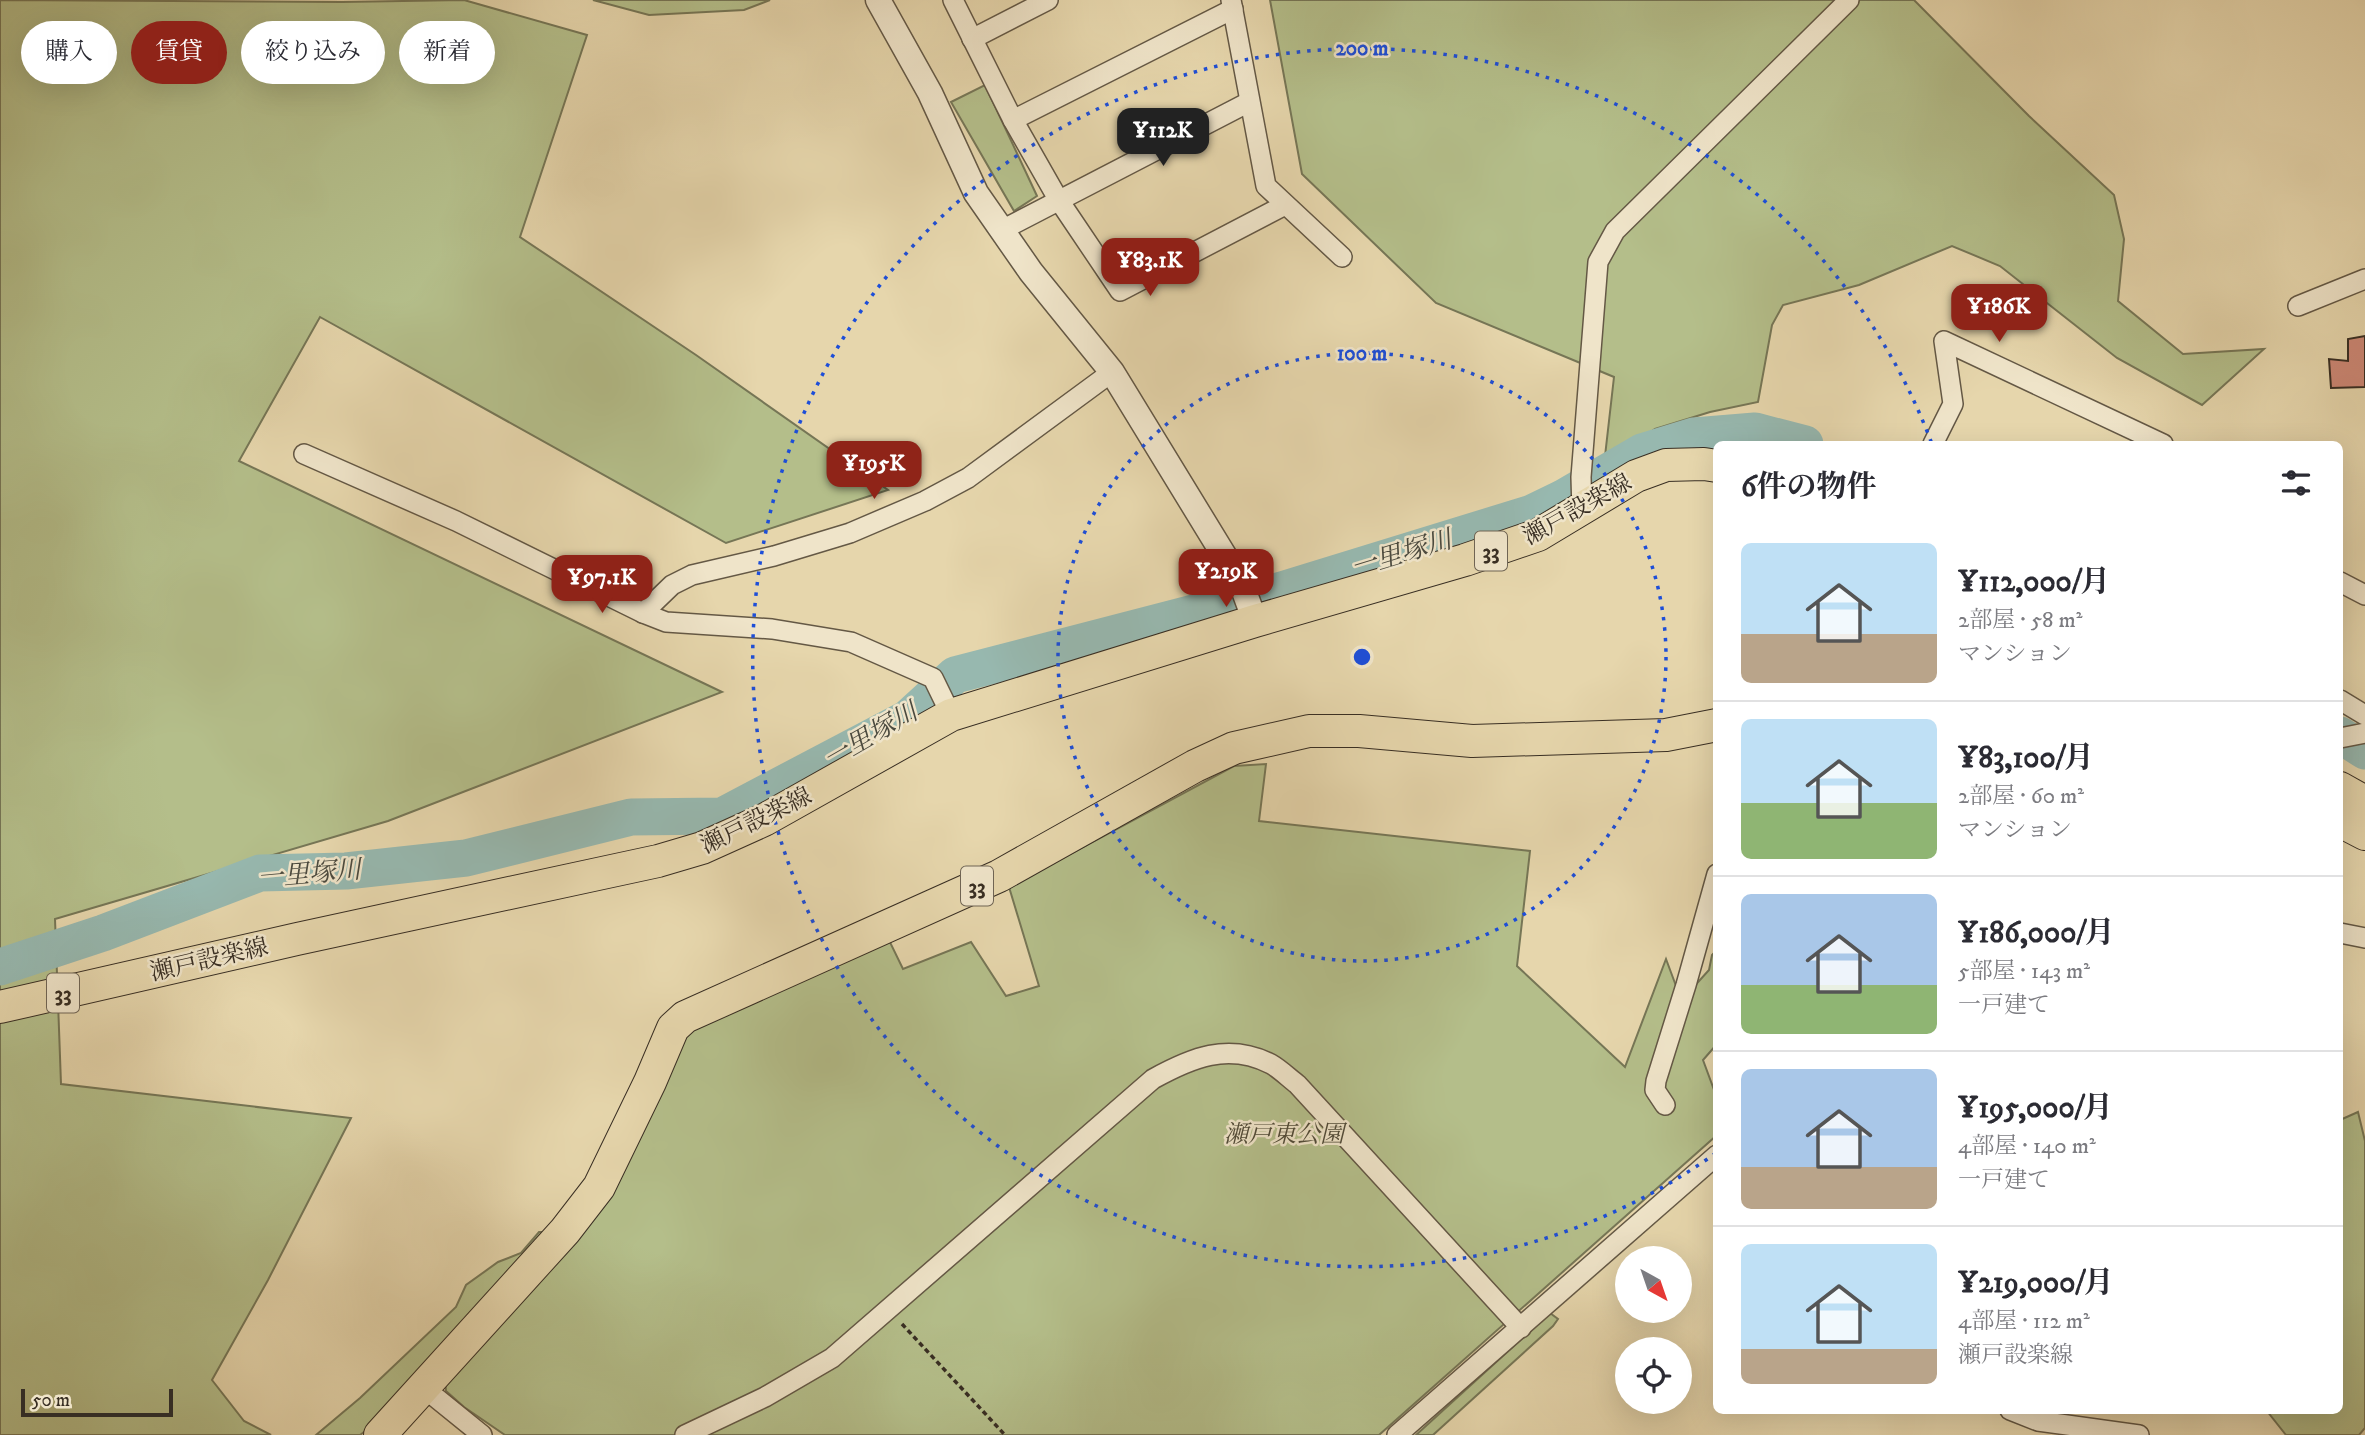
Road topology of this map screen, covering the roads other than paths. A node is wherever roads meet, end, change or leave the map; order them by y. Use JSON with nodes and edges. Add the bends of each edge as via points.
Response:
{"nodes":[{"id":1,"x":878,"y":0,"type":"edge"},
{"id":2,"x":953,"y":0,"type":"edge"},
{"id":3,"x":1048,"y":0,"type":"edge"},
{"id":4,"x":1849,"y":0,"type":"edge"},
{"id":5,"x":1232,"y":5,"type":"edge"},
{"id":6,"x":972,"y":39,"type":"junction"},
{"id":7,"x":1249,"y":102,"type":"junction"},
{"id":8,"x":1013,"y":120,"type":"junction"},
{"id":9,"x":1058,"y":199,"type":"junction"},
{"id":10,"x":1285,"y":205,"type":"junction"},
{"id":11,"x":1000,"y":231,"type":"junction"},
{"id":12,"x":1342,"y":257,"type":"dead end"},
{"id":13,"x":2365,"y":279,"type":"edge"},
{"id":14,"x":2298,"y":306,"type":"dead end"},
{"id":15,"x":1112,"y":372,"type":"junction"},
{"id":16,"x":1934,"y":441,"type":"edge"},
{"id":17,"x":2157,"y":441,"type":"edge"},
{"id":18,"x":304,"y":454,"type":"dead end"},
{"id":19,"x":1713,"y":466,"type":"edge"},
{"id":20,"x":1581,"y":509,"type":"junction"},
{"id":21,"x":2343,"y":584,"type":"edge"},
{"id":22,"x":2365,"y":595,"type":"edge"},
{"id":23,"x":643,"y":613,"type":"junction"},
{"id":24,"x":1255,"y":621,"type":"junction"},
{"id":25,"x":2343,"y":702,"type":"edge"},
{"id":26,"x":950,"y":711,"type":"junction"},
{"id":27,"x":2365,"y":715,"type":"edge"},
{"id":28,"x":1713,"y":726,"type":"edge"},
{"id":29,"x":2365,"y":733,"type":"edge"},
{"id":30,"x":2343,"y":737,"type":"edge"},
{"id":31,"x":2343,"y":790,"type":"edge"},
{"id":32,"x":2365,"y":802,"type":"edge"},
{"id":33,"x":2343,"y":823,"type":"edge"},
{"id":34,"x":2365,"y":834,"type":"edge"},
{"id":35,"x":1713,"y":888,"type":"edge"},
{"id":36,"x":2343,"y":934,"type":"edge"},
{"id":37,"x":2365,"y":938,"type":"edge"},
{"id":38,"x":0,"y":1007,"type":"edge"},
{"id":39,"x":1665,"y":1105,"type":"dead end"},
{"id":40,"x":1713,"y":1159,"type":"edge"},
{"id":41,"x":1521,"y":1328,"type":"junction"},
{"id":42,"x":424,"y":1388,"type":"junction"},
{"id":43,"x":2020,"y":1414,"type":"edge"},
{"id":44,"x":380,"y":1435,"type":"edge"},
{"id":45,"x":482,"y":1435,"type":"edge"},
{"id":46,"x":685,"y":1435,"type":"edge"},
{"id":47,"x":1396,"y":1435,"type":"edge"},
{"id":48,"x":2140,"y":1435,"type":"edge"}],
"edges":[{"from":1,"to":11,"type":"street"},
{"from":2,"to":6,"type":"street"},
{"from":3,"to":6,"type":"street"},
{"from":4,"to":20,"type":"street","via":[[1615,231],[1598,262]]},
{"from":5,"to":7,"type":"street"},
{"from":5,"to":8,"type":"street"},
{"from":6,"to":8,"type":"street"},
{"from":7,"to":9,"type":"street"},
{"from":7,"to":10,"type":"street","via":[[1266,186]]},
{"from":8,"to":9,"type":"street"},
{"from":9,"to":10,"type":"street","via":[[1120,291]]},
{"from":9,"to":11,"type":"street"},
{"from":10,"to":12,"type":"street"},
{"from":11,"to":15,"type":"street"},
{"from":13,"to":14,"type":"street"},
{"from":15,"to":23,"type":"street","via":[[968,478],[925,501],[850,533],[692,575],[672,584]]},
{"from":15,"to":24,"type":"street","via":[[1241,583]]},
{"from":16,"to":17,"type":"street","via":[[1953,404],[1944,341]]},
{"from":18,"to":23,"type":"street","via":[[456,521]]},
{"from":19,"to":20,"type":"main road","name":"瀬戸設楽線","number":"33","via":[[1666,465],[1636,476]]},
{"from":20,"to":24,"type":"main road","name":"瀬戸設楽線","number":"33","via":[[1538,536]]},
{"from":21,"to":22,"type":"street"},
{"from":23,"to":26,"type":"street","via":[[666,622],[772,629],[850,642],[933,678]]},
{"from":24,"to":26,"type":"main road","name":"瀬戸設楽線","number":"33"},
{"from":25,"to":27,"type":"street"},
{"from":26,"to":38,"type":"main road","name":"瀬戸設楽線","number":"33","via":[[874,760],[702,848]]},
{"from":28,"to":42,"type":"main road","number":"33","via":[[1666,735],[1486,741],[1359,731],[1309,732],[1234,748],[999,876],[685,1017],[673,1028],[599,1186],[565,1231]]},
{"from":29,"to":30,"type":"street"},
{"from":31,"to":32,"type":"main road"},
{"from":33,"to":34,"type":"main road"},
{"from":35,"to":39,"type":"street","via":[[1656,1081],[1655,1090]]},
{"from":36,"to":37,"type":"street"},
{"from":40,"to":41,"type":"street"},
{"from":41,"to":46,"type":"street","via":[[1297,1084],[1273,1065],[1247,1055],[1217,1054],[1186,1061],[1153,1079],[832,1358]]},
{"from":41,"to":47,"type":"street"},
{"from":42,"to":44,"type":"main road","number":"33"},
{"from":42,"to":45,"type":"street"},
{"from":43,"to":48,"type":"street","via":[[2038,1421]]}]}
